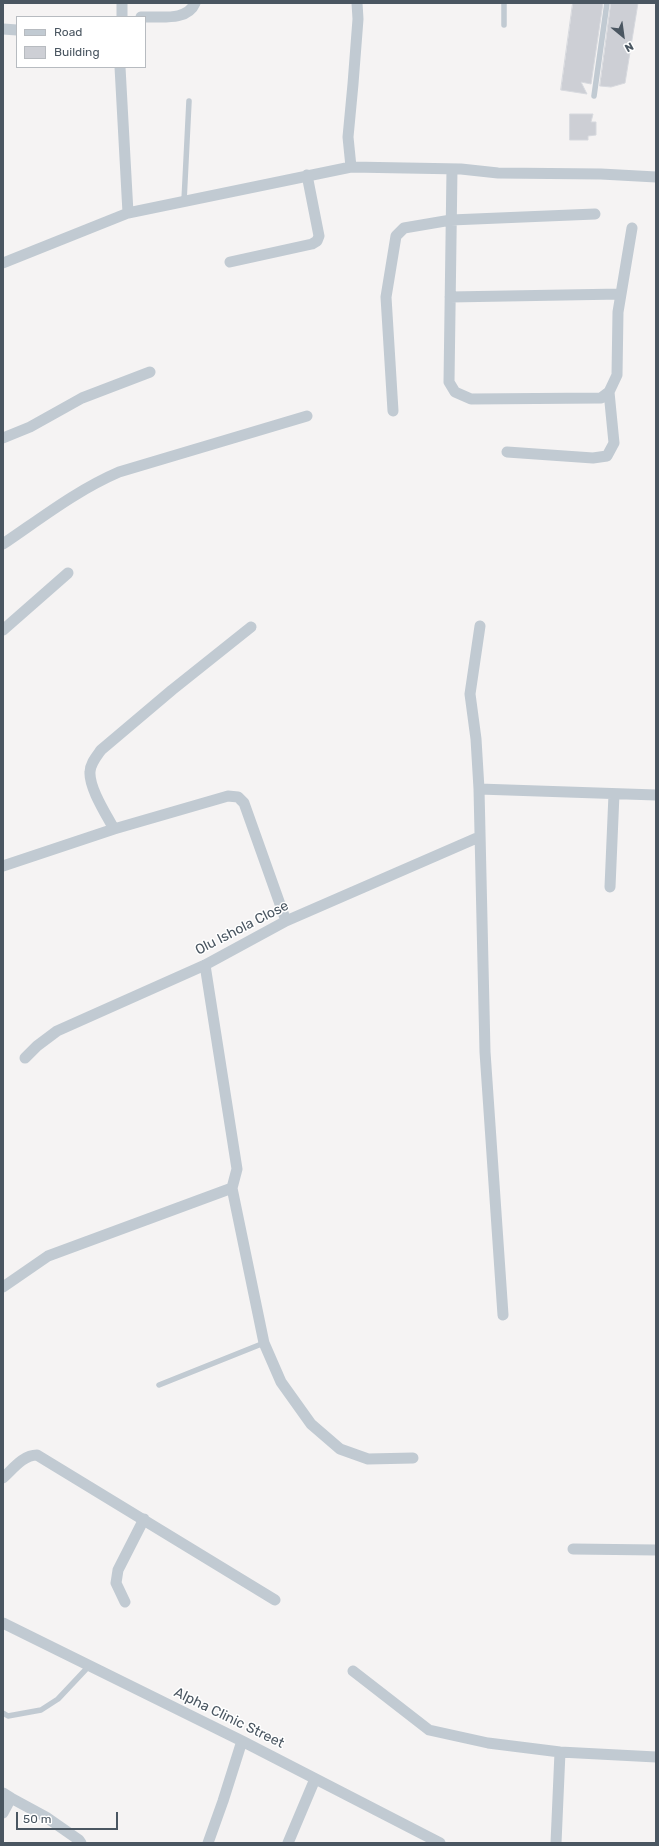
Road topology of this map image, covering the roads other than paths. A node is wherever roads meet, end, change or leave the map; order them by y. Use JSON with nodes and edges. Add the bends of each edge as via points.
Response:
{"nodes":[{"id":1,"x":122,"y":3,"type":"edge"},
{"id":2,"x":196,"y":3,"type":"edge"},
{"id":3,"x":357,"y":3,"type":"edge"},
{"id":4,"x":504,"y":3,"type":"edge"},
{"id":5,"x":606,"y":3,"type":"edge"},
{"id":6,"x":122,"y":16,"type":"edge"},
{"id":7,"x":146,"y":17,"type":"edge"},
{"id":8,"x":504,"y":26,"type":"dead end"},
{"id":9,"x":3,"y":29,"type":"edge"},
{"id":10,"x":16,"y":30,"type":"edge"},
{"id":11,"x":120,"y":68,"type":"edge"},
{"id":12,"x":594,"y":96,"type":"dead end"},
{"id":13,"x":189,"y":101,"type":"dead end"},
{"id":14,"x":351,"y":167,"type":"junction"},
{"id":15,"x":452,"y":169,"type":"junction"},
{"id":16,"x":307,"y":175,"type":"junction"},
{"id":17,"x":656,"y":178,"type":"edge"},
{"id":18,"x":184,"y":201,"type":"junction"},
{"id":19,"x":128,"y":213,"type":"junction"},
{"id":20,"x":595,"y":214,"type":"dead end"},
{"id":21,"x":451,"y":220,"type":"junction"},
{"id":22,"x":632,"y":228,"type":"dead end"},
{"id":23,"x":230,"y":262,"type":"dead end"},
{"id":24,"x":3,"y":263,"type":"edge"},
{"id":25,"x":621,"y":294,"type":"junction"},
{"id":26,"x":450,"y":297,"type":"junction"},
{"id":27,"x":150,"y":372,"type":"dead end"},
{"id":28,"x":609,"y":392,"type":"junction"},
{"id":29,"x":393,"y":412,"type":"dead end"},
{"id":30,"x":307,"y":416,"type":"dead end"},
{"id":31,"x":3,"y":438,"type":"edge"},
{"id":32,"x":507,"y":452,"type":"dead end"},
{"id":33,"x":3,"y":544,"type":"edge"},
{"id":34,"x":68,"y":573,"type":"dead end"},
{"id":35,"x":480,"y":626,"type":"dead end"},
{"id":36,"x":251,"y":627,"type":"dead end"},
{"id":37,"x":3,"y":630,"type":"edge"},
{"id":38,"x":479,"y":789,"type":"junction"},
{"id":39,"x":614,"y":794,"type":"junction"},
{"id":40,"x":656,"y":795,"type":"edge"},
{"id":41,"x":114,"y":829,"type":"junction"},
{"id":42,"x":479,"y":837,"type":"junction"},
{"id":43,"x":3,"y":866,"type":"edge"},
{"id":44,"x":610,"y":887,"type":"dead end"},
{"id":45,"x":286,"y":921,"type":"junction"},
{"id":46,"x":205,"y":965,"type":"junction"},
{"id":47,"x":26,"y":1058,"type":"dead end"},
{"id":48,"x":232,"y":1188,"type":"junction"},
{"id":49,"x":3,"y":1287,"type":"edge"},
{"id":50,"x":503,"y":1315,"type":"dead end"},
{"id":51,"x":264,"y":1343,"type":"junction"},
{"id":52,"x":159,"y":1385,"type":"dead end"},
{"id":53,"x":413,"y":1458,"type":"dead end"},
{"id":54,"x":3,"y":1478,"type":"edge"},
{"id":55,"x":144,"y":1519,"type":"junction"},
{"id":56,"x":573,"y":1549,"type":"dead end"},
{"id":57,"x":656,"y":1550,"type":"edge"},
{"id":58,"x":275,"y":1600,"type":"dead end"},
{"id":59,"x":125,"y":1602,"type":"dead end"},
{"id":60,"x":3,"y":1623,"type":"edge"},
{"id":61,"x":89,"y":1666,"type":"junction"},
{"id":62,"x":353,"y":1671,"type":"dead end"},
{"id":63,"x":3,"y":1713,"type":"edge"},
{"id":64,"x":242,"y":1742,"type":"junction"},
{"id":65,"x":560,"y":1752,"type":"junction"},
{"id":66,"x":656,"y":1757,"type":"edge"},
{"id":67,"x":315,"y":1779,"type":"junction"},
{"id":68,"x":7,"y":1796,"type":"edge"},
{"id":69,"x":3,"y":1813,"type":"edge"},
{"id":70,"x":81,"y":1843,"type":"edge"},
{"id":71,"x":208,"y":1843,"type":"edge"},
{"id":72,"x":288,"y":1843,"type":"edge"},
{"id":73,"x":440,"y":1843,"type":"edge"},
{"id":74,"x":556,"y":1843,"type":"edge"}],
"edges":[{"from":1,"to":6,"type":"street"},
{"from":2,"to":7,"type":"street","via":[[188,13],[180,16]]},
{"from":3,"to":14,"type":"street","via":[[358,19],[348,137]]},
{"from":4,"to":8,"type":"lane"},
{"from":5,"to":12,"type":"lane"},
{"from":9,"to":10,"type":"street"},
{"from":11,"to":19,"type":"street"},
{"from":13,"to":18,"type":"lane"},
{"from":14,"to":15,"type":"street"},
{"from":14,"to":16,"type":"street"},
{"from":15,"to":17,"type":"street"},
{"from":15,"to":21,"type":"street"},
{"from":16,"to":18,"type":"street"},
{"from":16,"to":23,"type":"street","via":[[319,236],[317,241]]},
{"from":18,"to":19,"type":"street"},
{"from":19,"to":24,"type":"street"},
{"from":20,"to":21,"type":"street"},
{"from":21,"to":26,"type":"street"},
{"from":21,"to":29,"type":"street","via":[[404,228],[396,236],[386,297]]},
{"from":22,"to":25,"type":"street"},
{"from":25,"to":26,"type":"street"},
{"from":25,"to":28,"type":"street","via":[[618,312],[617,375]]},
{"from":26,"to":28,"type":"street","via":[[449,382],[455,392],[471,399],[601,398]]},
{"from":27,"to":31,"type":"street","via":[[82,398],[30,427]]},
{"from":28,"to":32,"type":"street","via":[[614,443],[607,456],[594,458]]},
{"from":30,"to":33,"type":"street","via":[[99,480]]},
{"from":34,"to":37,"type":"street"},
{"from":35,"to":38,"type":"street","via":[[470,694]]},
{"from":36,"to":41,"type":"street","via":[[101,750],[94,760],[90,771],[91,783]]},
{"from":38,"to":39,"type":"street"},
{"from":38,"to":42,"type":"street"},
{"from":39,"to":40,"type":"street"},
{"from":39,"to":44,"type":"street"},
{"from":41,"to":43,"type":"street"},
{"from":41,"to":45,"type":"street","via":[[228,796],[238,797],[244,803]]},
{"from":42,"to":45,"type":"street","name":"Olu Ishola Close"},
{"from":42,"to":50,"type":"street","via":[[485,1052]]},
{"from":45,"to":46,"type":"street","name":"Olu Ishola Close"},
{"from":46,"to":47,"type":"street","name":"Olu Ishola Close","via":[[57,1031]]},
{"from":46,"to":48,"type":"street","via":[[237,1169]]},
{"from":48,"to":49,"type":"street","via":[[48,1256]]},
{"from":48,"to":51,"type":"street"},
{"from":51,"to":52,"type":"lane"},
{"from":51,"to":53,"type":"street","via":[[281,1382],[311,1424],[340,1449],[368,1459]]},
{"from":54,"to":55,"type":"street","via":[[24,1458],[37,1455]]},
{"from":55,"to":58,"type":"street"},
{"from":55,"to":59,"type":"street","via":[[118,1570],[116,1583]]},
{"from":56,"to":57,"type":"street"},
{"from":60,"to":61,"type":"street","name":"Alpha Clinic Street"},
{"from":61,"to":63,"type":"lane","via":[[58,1699],[41,1710],[8,1716]]},
{"from":61,"to":64,"type":"street","name":"Alpha Clinic Street"},
{"from":62,"to":65,"type":"street","via":[[429,1730],[488,1743]]},
{"from":64,"to":67,"type":"street","name":"Alpha Clinic Street"},
{"from":64,"to":71,"type":"street"},
{"from":65,"to":66,"type":"street"},
{"from":65,"to":74,"type":"street"},
{"from":67,"to":72,"type":"street"},
{"from":67,"to":73,"type":"street","name":"Alpha Clinic Street"},
{"from":68,"to":69,"type":"street"},
{"from":68,"to":70,"type":"street","via":[[46,1817]]}]}
